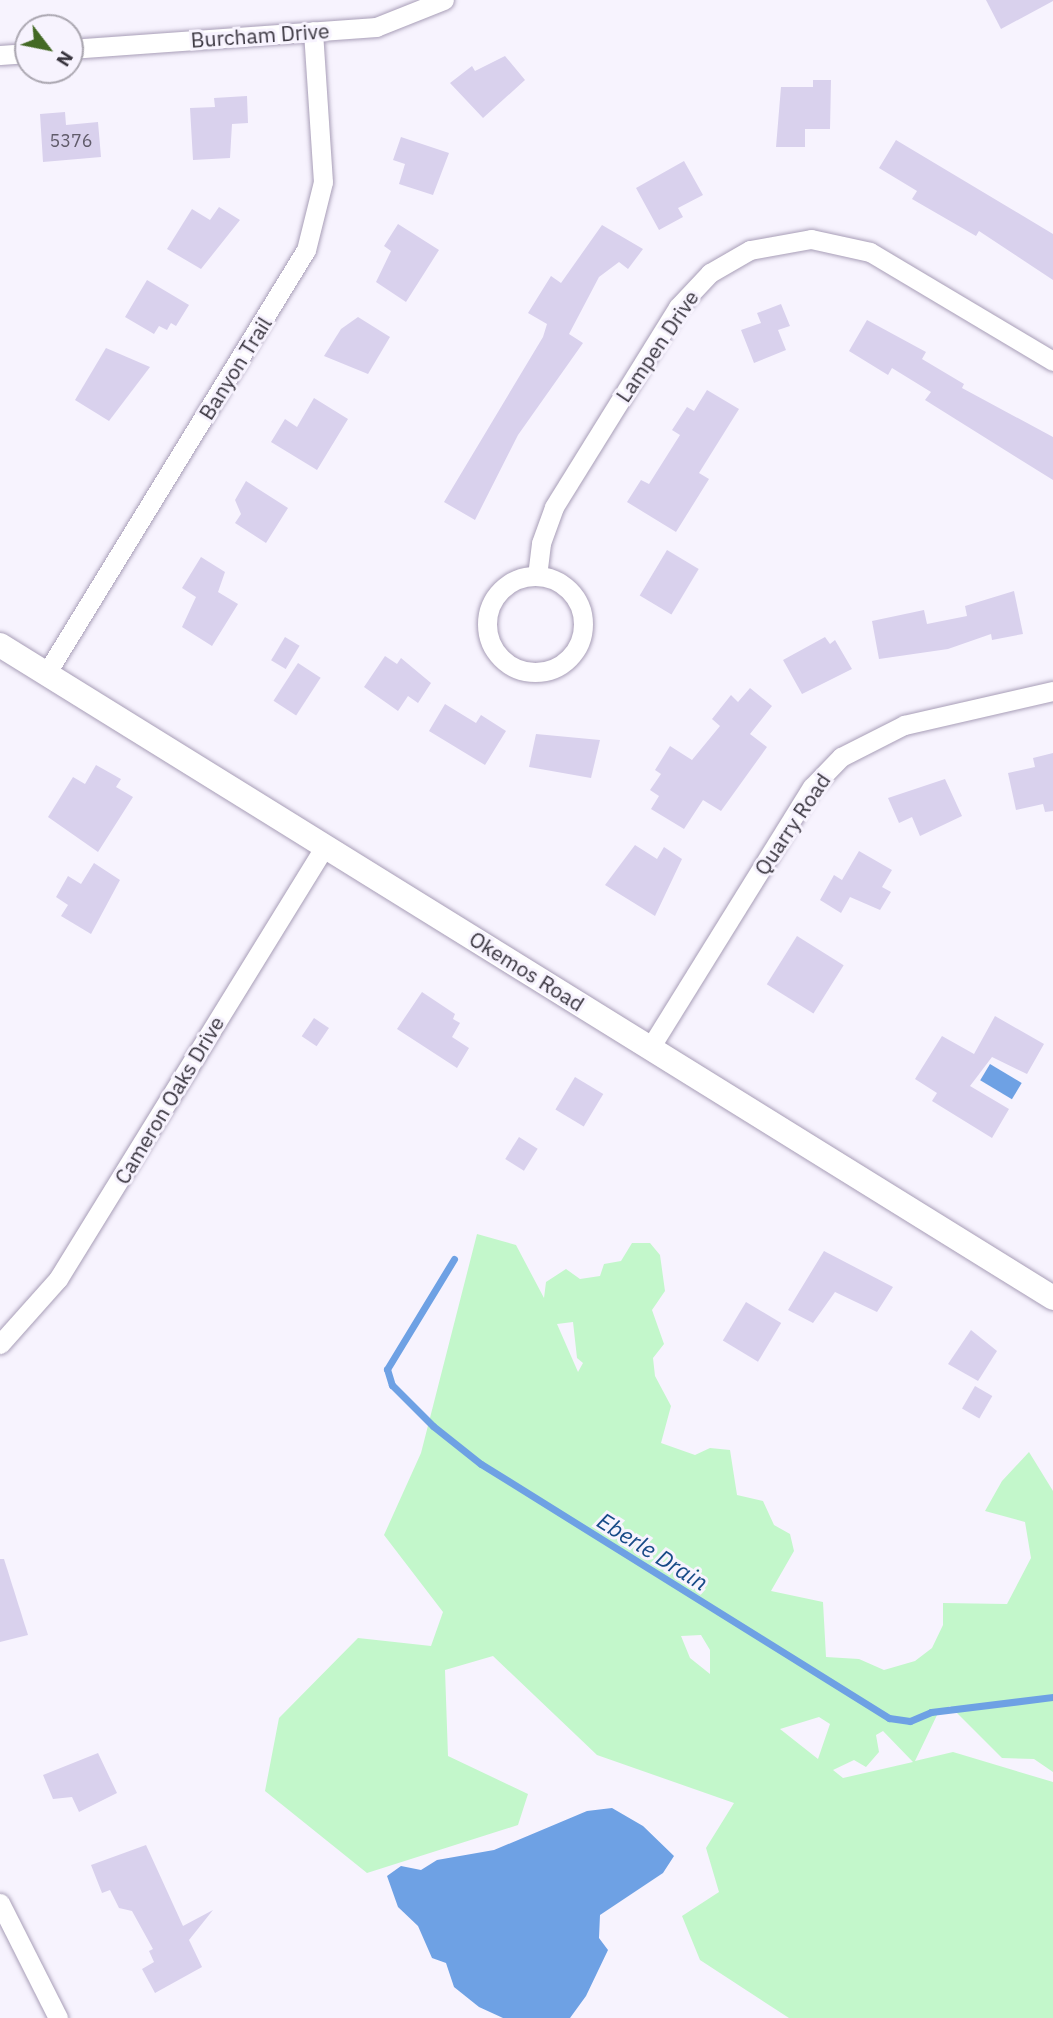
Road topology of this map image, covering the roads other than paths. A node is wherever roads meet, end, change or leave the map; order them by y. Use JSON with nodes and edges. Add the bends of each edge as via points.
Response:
{"nodes":[{"id":1,"x":444,"y":0,"type":"edge"},
{"id":2,"x":313,"y":32,"type":"junction"},
{"id":3,"x":84,"y":49,"type":"edge"},
{"id":4,"x":1053,"y":361,"type":"edge"},
{"id":5,"x":537,"y":576,"type":"junction"},
{"id":6,"x":0,"y":645,"type":"edge"},
{"id":7,"x":46,"y":674,"type":"junction"},
{"id":8,"x":1053,"y":691,"type":"edge"},
{"id":9,"x":325,"y":846,"type":"junction"},
{"id":10,"x":650,"y":1048,"type":"junction"},
{"id":11,"x":1053,"y":1298,"type":"edge"},
{"id":12,"x":0,"y":1344,"type":"edge"},
{"id":13,"x":0,"y":1903,"type":"edge"},
{"id":14,"x":58,"y":2018,"type":"edge"}],
"edges":[{"from":1,"to":2,"type":"street","name":"Burcham Drive","via":[[399,22]]},
{"from":2,"to":3,"type":"street","name":"Burcham Drive"},
{"from":2,"to":7,"type":"street","name":"Banyon Trail","via":[[323,183],[306,250]]},
{"from":4,"to":5,"type":"street","name":"Lampen Drive","via":[[870,252],[811,239],[750,250],[710,274],[678,307],[554,507],[541,544]]},
{"from":5,"to":5,"type":"street","via":[[503,589],[487,622],[500,657],[533,672],[568,659],[583,626],[571,591]]},
{"from":6,"to":7,"type":"street","name":"Okemos Road"},
{"from":7,"to":9,"type":"street","name":"Okemos Road"},
{"from":8,"to":10,"type":"street","name":"Quarry Road","via":[[904,725],[841,757],[812,788]]},
{"from":9,"to":10,"type":"street","name":"Okemos Road"},
{"from":9,"to":12,"type":"street","name":"Cameron Oaks Drive","via":[[81,1244],[29,1316]]},
{"from":10,"to":11,"type":"street","name":"Okemos Road"},
{"from":13,"to":14,"type":"street"}]}
